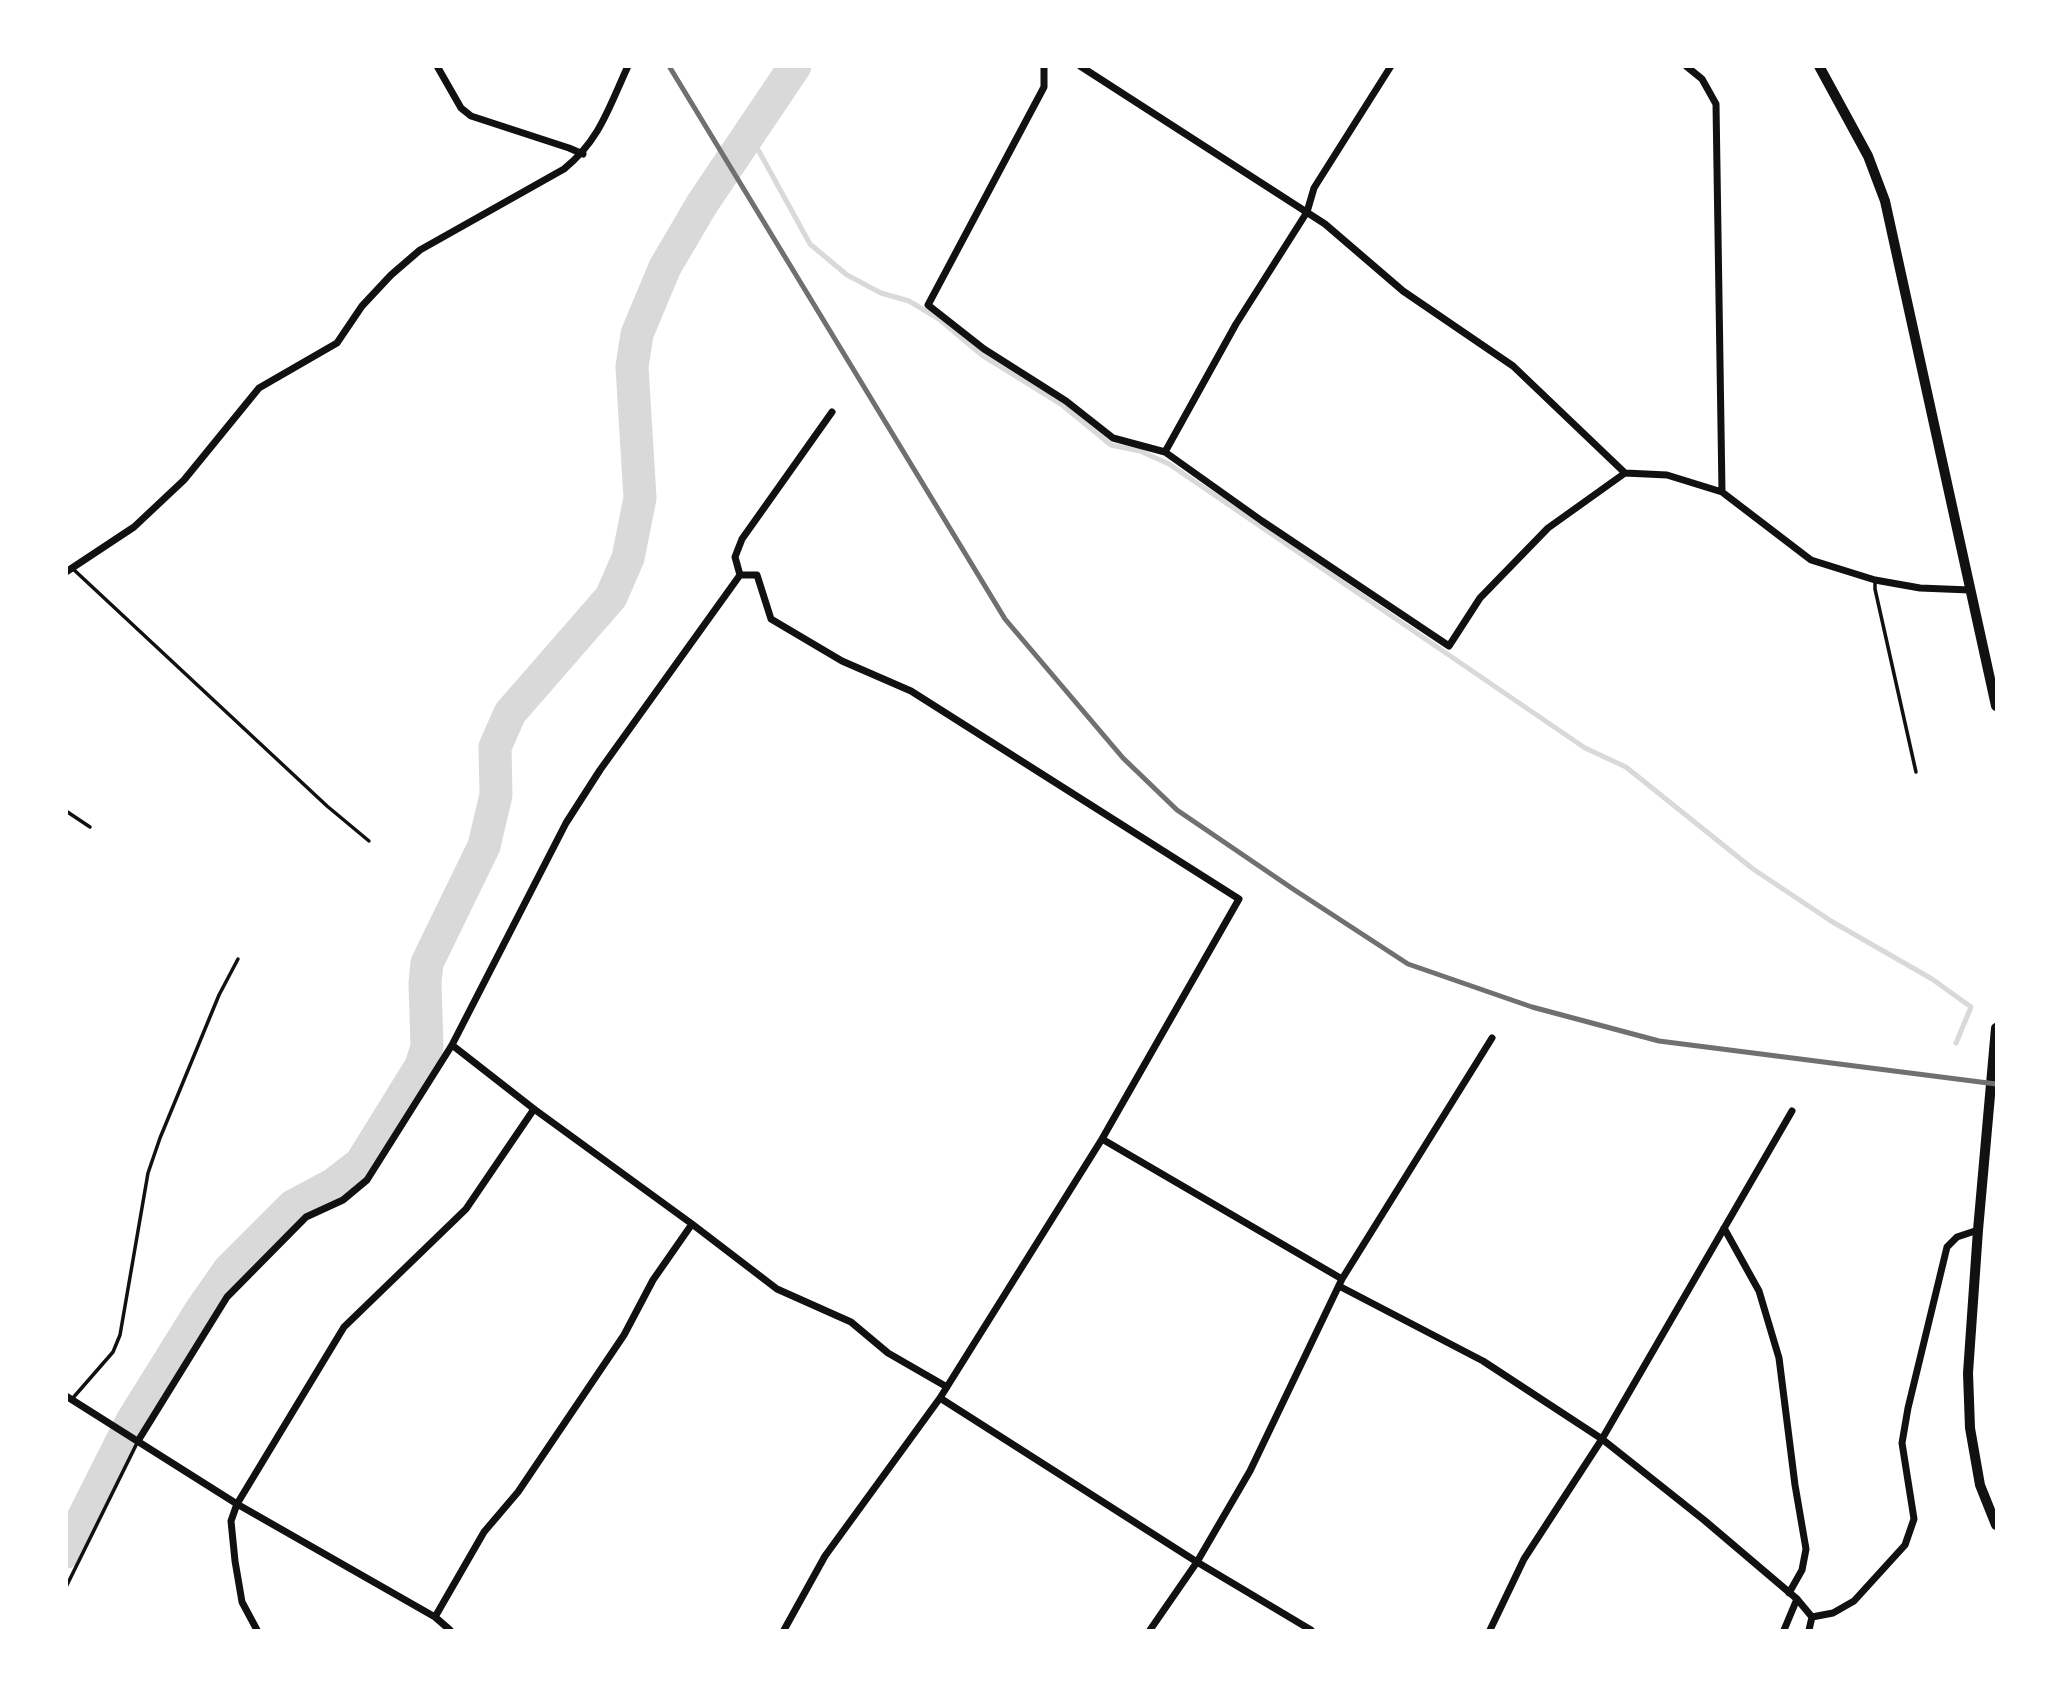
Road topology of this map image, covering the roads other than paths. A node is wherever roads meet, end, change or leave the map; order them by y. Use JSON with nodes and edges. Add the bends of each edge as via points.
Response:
{"nodes":[{"id":1,"x":437,"y":66,"type":"edge"},
{"id":2,"x":628,"y":66,"type":"edge"},
{"id":3,"x":1044,"y":66,"type":"edge"},
{"id":4,"x":1080,"y":66,"type":"edge"},
{"id":5,"x":1391,"y":66,"type":"edge"},
{"id":6,"x":1686,"y":66,"type":"edge"},
{"id":7,"x":1819,"y":66,"type":"edge"},
{"id":8,"x":583,"y":154,"type":"junction"},
{"id":9,"x":1307,"y":212,"type":"junction"},
{"id":10,"x":832,"y":412,"type":"dead end"},
{"id":11,"x":1165,"y":452,"type":"junction"},
{"id":12,"x":1625,"y":473,"type":"junction"},
{"id":13,"x":1721,"y":492,"type":"junction"},
{"id":14,"x":69,"y":570,"type":"edge"},
{"id":15,"x":740,"y":575,"type":"junction"},
{"id":16,"x":1875,"y":580,"type":"junction"},
{"id":17,"x":1970,"y":590,"type":"junction"},
{"id":18,"x":1997,"y":706,"type":"edge"},
{"id":19,"x":1916,"y":772,"type":"dead end"},
{"id":20,"x":66,"y":811,"type":"edge"},
{"id":21,"x":90,"y":827,"type":"dead end"},
{"id":22,"x":369,"y":841,"type":"dead end"},
{"id":23,"x":237,"y":959,"type":"dead end"},
{"id":24,"x":1997,"y":1028,"type":"edge"},
{"id":25,"x":1492,"y":1038,"type":"dead end"},
{"id":26,"x":452,"y":1045,"type":"junction"},
{"id":27,"x":534,"y":1109,"type":"junction"},
{"id":28,"x":1792,"y":1111,"type":"dead end"},
{"id":29,"x":1102,"y":1139,"type":"junction"},
{"id":30,"x":692,"y":1224,"type":"junction"},
{"id":31,"x":1724,"y":1228,"type":"junction"},
{"id":32,"x":1978,"y":1230,"type":"junction"},
{"id":33,"x":1341,"y":1282,"type":"junction"},
{"id":34,"x":947,"y":1387,"type":"junction"},
{"id":35,"x":69,"y":1397,"type":"edge"},
{"id":36,"x":940,"y":1398,"type":"junction"},
{"id":37,"x":1602,"y":1439,"type":"junction"},
{"id":38,"x":136,"y":1440,"type":"junction"},
{"id":39,"x":237,"y":1504,"type":"junction"},
{"id":40,"x":1997,"y":1525,"type":"edge"},
{"id":41,"x":1197,"y":1562,"type":"junction"},
{"id":42,"x":66,"y":1587,"type":"edge"},
{"id":43,"x":1789,"y":1593,"type":"junction"},
{"id":44,"x":1797,"y":1599,"type":"junction"},
{"id":45,"x":435,"y":1617,"type":"junction"},
{"id":46,"x":1812,"y":1617,"type":"junction"},
{"id":47,"x":257,"y":1630,"type":"edge"},
{"id":48,"x":450,"y":1630,"type":"edge"},
{"id":49,"x":783,"y":1630,"type":"edge"},
{"id":50,"x":1150,"y":1630,"type":"edge"},
{"id":51,"x":1311,"y":1630,"type":"edge"},
{"id":52,"x":1490,"y":1630,"type":"edge"},
{"id":53,"x":1784,"y":1630,"type":"edge"},
{"id":54,"x":1809,"y":1630,"type":"edge"}],
"edges":[{"from":1,"to":8,"type":"street","via":[[461,108],[471,116]]},
{"from":2,"to":8,"type":"street","via":[[597,135]]},
{"from":3,"to":11,"type":"street","via":[[1044,87],[928,305],[1113,438]]},
{"from":4,"to":9,"type":"street"},
{"from":5,"to":9,"type":"street","via":[[1314,188]]},
{"from":6,"to":13,"type":"street","via":[[1702,79],[1716,104]]},
{"from":7,"to":17,"type":"street","via":[[1868,156],[1885,201]]},
{"from":8,"to":14,"type":"street","via":[[420,250],[362,306],[337,343],[259,388],[184,480],[134,527]]},
{"from":9,"to":11,"type":"street","via":[[1236,324]]},
{"from":9,"to":12,"type":"street","via":[[1403,291],[1513,366]]},
{"from":10,"to":15,"type":"street","via":[[742,539],[735,557]]},
{"from":11,"to":12,"type":"street","via":[[1449,646],[1480,598],[1548,528]]},
{"from":12,"to":13,"type":"street","via":[[1667,475]]},
{"from":13,"to":16,"type":"street","via":[[1811,560]]},
{"from":14,"to":22,"type":"lane"},
{"from":15,"to":26,"type":"street","via":[[566,823]]},
{"from":15,"to":29,"type":"street","via":[[757,575],[771,619],[842,661],[911,691],[1239,899]]},
{"from":16,"to":17,"type":"street"},
{"from":16,"to":19,"type":"lane"},
{"from":17,"to":18,"type":"street"},
{"from":20,"to":21,"type":"lane"},
{"from":23,"to":35,"type":"lane","via":[[148,1174],[120,1335],[113,1352]]},
{"from":24,"to":32,"type":"main road"},
{"from":25,"to":33,"type":"street"},
{"from":26,"to":27,"type":"street"},
{"from":26,"to":38,"type":"street","via":[[367,1180],[343,1200],[306,1217],[227,1297]]},
{"from":27,"to":30,"type":"street"},
{"from":27,"to":39,"type":"street","via":[[466,1209],[344,1327]]},
{"from":28,"to":31,"type":"street"},
{"from":29,"to":33,"type":"street"},
{"from":29,"to":34,"type":"street"},
{"from":30,"to":34,"type":"street","via":[[777,1289],[851,1322],[888,1353]]},
{"from":30,"to":45,"type":"street","via":[[518,1492],[484,1532]]},
{"from":31,"to":37,"type":"street"},
{"from":31,"to":43,"type":"street","via":[[1759,1291],[1779,1358],[1806,1549],[1802,1570]]},
{"from":32,"to":40,"type":"main road","via":[[1968,1373],[1970,1428],[1980,1485]]},
{"from":32,"to":46,"type":"street","via":[[1957,1237],[1947,1247],[1908,1408],[1902,1443],[1913,1519],[1905,1545],[1854,1601],[1833,1613]]},
{"from":33,"to":37,"type":"street","via":[[1483,1361]]},
{"from":33,"to":41,"type":"street","via":[[1250,1471]]},
{"from":34,"to":36,"type":"street"},
{"from":35,"to":38,"type":"street"},
{"from":36,"to":41,"type":"street"},
{"from":36,"to":49,"type":"street","via":[[825,1556]]},
{"from":37,"to":43,"type":"street"},
{"from":37,"to":52,"type":"street","via":[[1524,1559]]},
{"from":38,"to":39,"type":"street"},
{"from":38,"to":42,"type":"lane"},
{"from":39,"to":45,"type":"street"},
{"from":39,"to":47,"type":"street","via":[[231,1521],[235,1561],[242,1602]]},
{"from":41,"to":50,"type":"street"},
{"from":41,"to":51,"type":"street"},
{"from":43,"to":44,"type":"street"},
{"from":44,"to":46,"type":"street"},
{"from":44,"to":53,"type":"street"},
{"from":45,"to":48,"type":"street"},
{"from":46,"to":54,"type":"street"}]}
